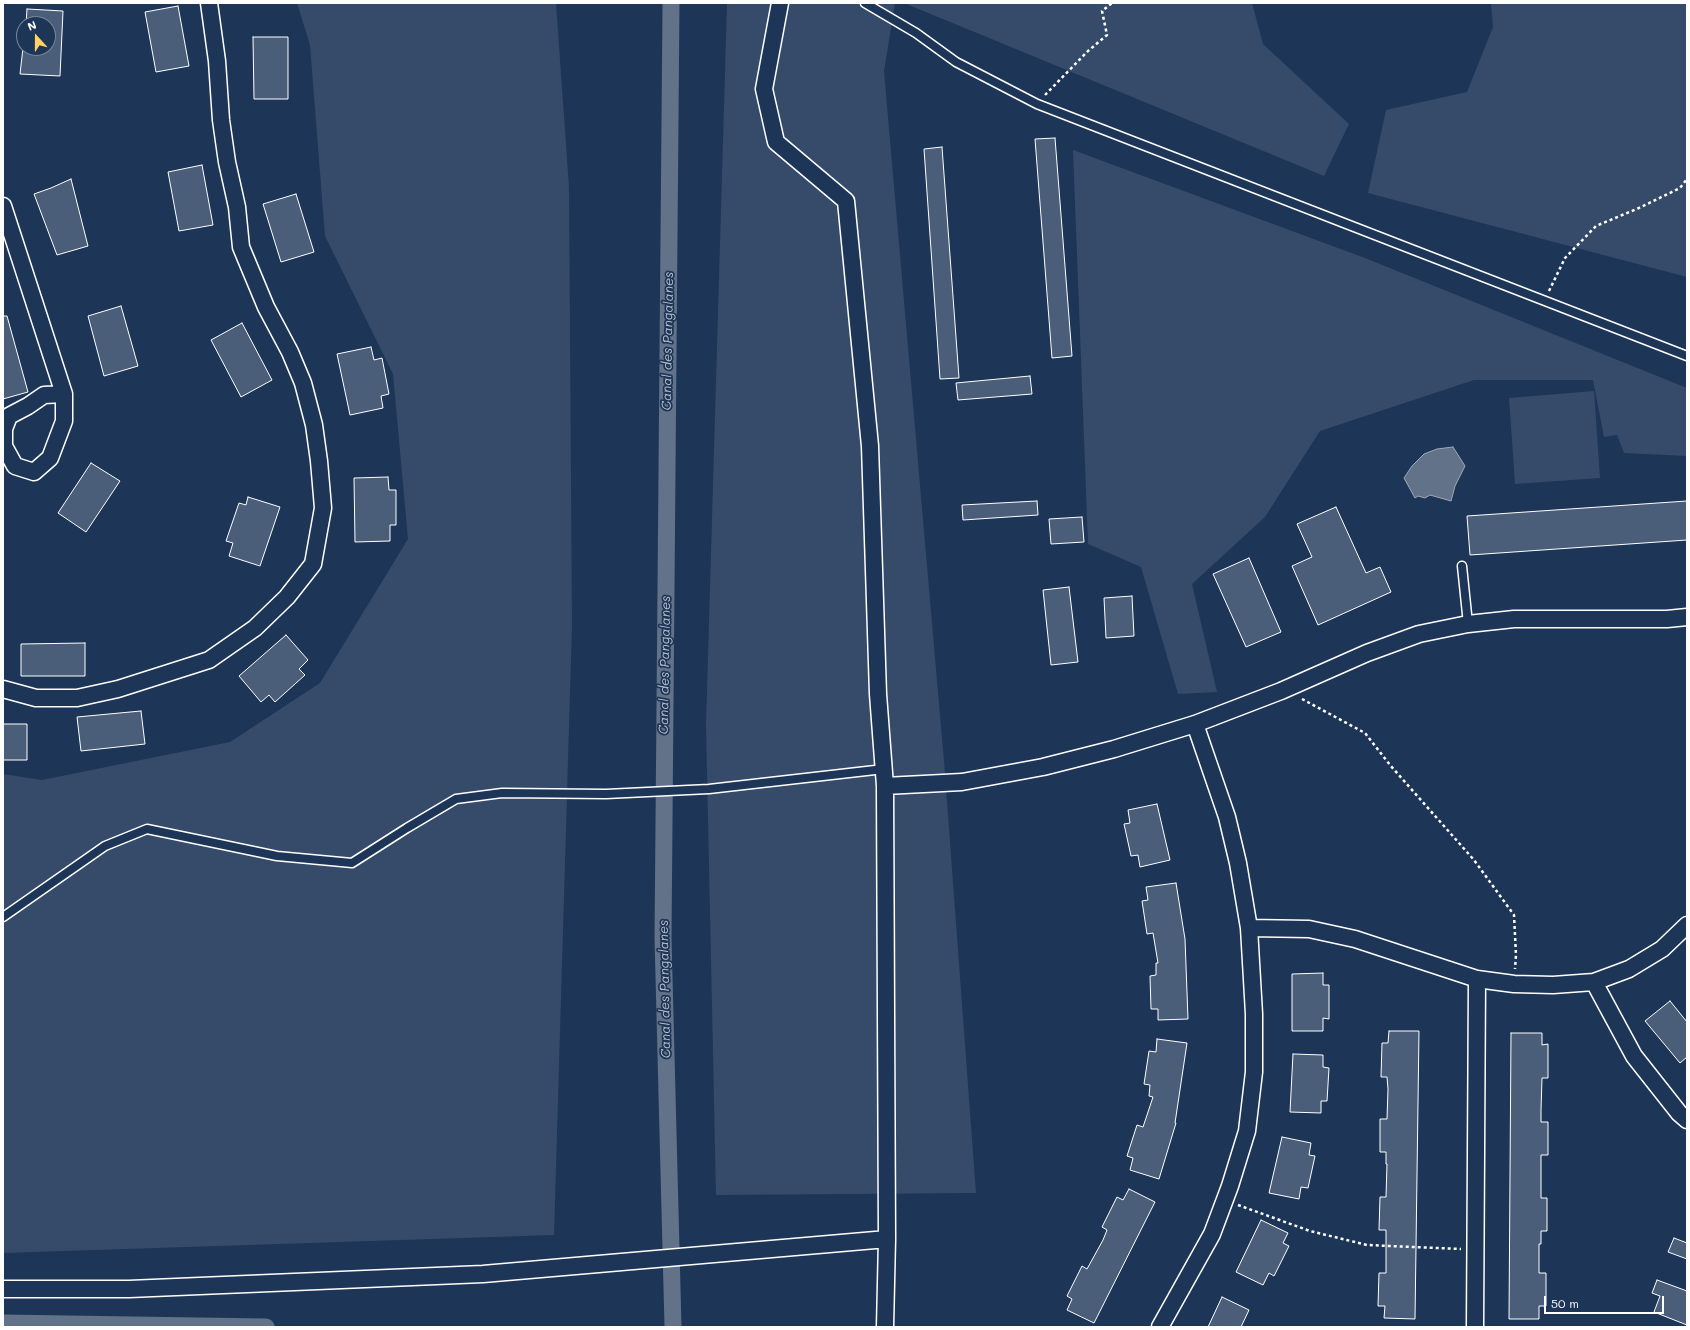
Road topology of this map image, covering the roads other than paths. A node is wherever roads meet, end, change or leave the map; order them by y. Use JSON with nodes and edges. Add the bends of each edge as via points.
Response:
{"nodes":[{"id":1,"x":209,"y":3,"type":"edge"},
{"id":2,"x":780,"y":3,"type":"edge"},
{"id":3,"x":865,"y":3,"type":"edge"},
{"id":4,"x":3,"y":206,"type":"edge"},
{"id":5,"x":1687,"y":356,"type":"edge"},
{"id":6,"x":64,"y":394,"type":"junction"},
{"id":7,"x":1462,"y":566,"type":"dead end"},
{"id":8,"x":1687,"y":617,"type":"edge"},
{"id":9,"x":1468,"y":624,"type":"junction"},
{"id":10,"x":3,"y":689,"type":"edge"},
{"id":11,"x":1195,"y":724,"type":"junction"},
{"id":12,"x":884,"y":769,"type":"junction"},
{"id":13,"x":885,"y":786,"type":"junction"},
{"id":14,"x":3,"y":917,"type":"edge"},
{"id":15,"x":1687,"y":925,"type":"edge"},
{"id":16,"x":1249,"y":928,"type":"junction"},
{"id":17,"x":1477,"y":979,"type":"junction"},
{"id":18,"x":1594,"y":982,"type":"junction"},
{"id":19,"x":1687,"y":1120,"type":"edge"},
{"id":20,"x":887,"y":1239,"type":"junction"},
{"id":21,"x":3,"y":1290,"type":"edge"},
{"id":22,"x":885,"y":1327,"type":"edge"},
{"id":23,"x":1160,"y":1327,"type":"edge"},
{"id":24,"x":1475,"y":1327,"type":"edge"}],
"edges":[{"from":1,"to":10,"type":"street","via":[[217,61],[221,120],[237,207],[241,247],[266,307],[303,382],[314,425],[323,508],[313,564],[287,597],[255,628],[209,660],[118,689],[76,698],[36,698]]},
{"from":2,"to":12,"type":"street","via":[[764,89],[776,142],[846,200],[870,446],[878,694]]},
{"from":3,"to":5,"type":"lane","via":[[956,62],[1037,104]]},
{"from":4,"to":6,"type":"street"},
{"from":6,"to":6,"type":"street","via":[[64,421],[50,458],[34,472],[15,466],[4,446],[4,429],[9,416],[44,395]]},
{"from":7,"to":9,"type":"lane"},
{"from":8,"to":9,"type":"street","via":[[1514,619]]},
{"from":9,"to":11,"type":"street","via":[[1419,634],[1367,653],[1281,691]]},
{"from":11,"to":13,"type":"street","via":[[1114,749],[962,782]]},
{"from":11,"to":16,"type":"street","via":[[1227,817]]},
{"from":12,"to":13,"type":"street"},
{"from":12,"to":14,"type":"lane","via":[[709,789],[606,794],[502,793],[456,799],[352,863],[277,856],[147,829],[105,846]]},
{"from":13,"to":20,"type":"street"},
{"from":15,"to":18,"type":"street","via":[[1662,949],[1630,969]]},
{"from":16,"to":17,"type":"street","via":[[1309,929],[1355,939]]},
{"from":16,"to":23,"type":"street","via":[[1254,1014],[1254,1072],[1247,1131],[1212,1234]]},
{"from":17,"to":18,"type":"street","via":[[1514,984]]},
{"from":17,"to":24,"type":"street"},
{"from":18,"to":19,"type":"street","via":[[1634,1056]]},
{"from":20,"to":21,"type":"street","via":[[475,1275],[128,1289]]},
{"from":20,"to":22,"type":"street"}]}
